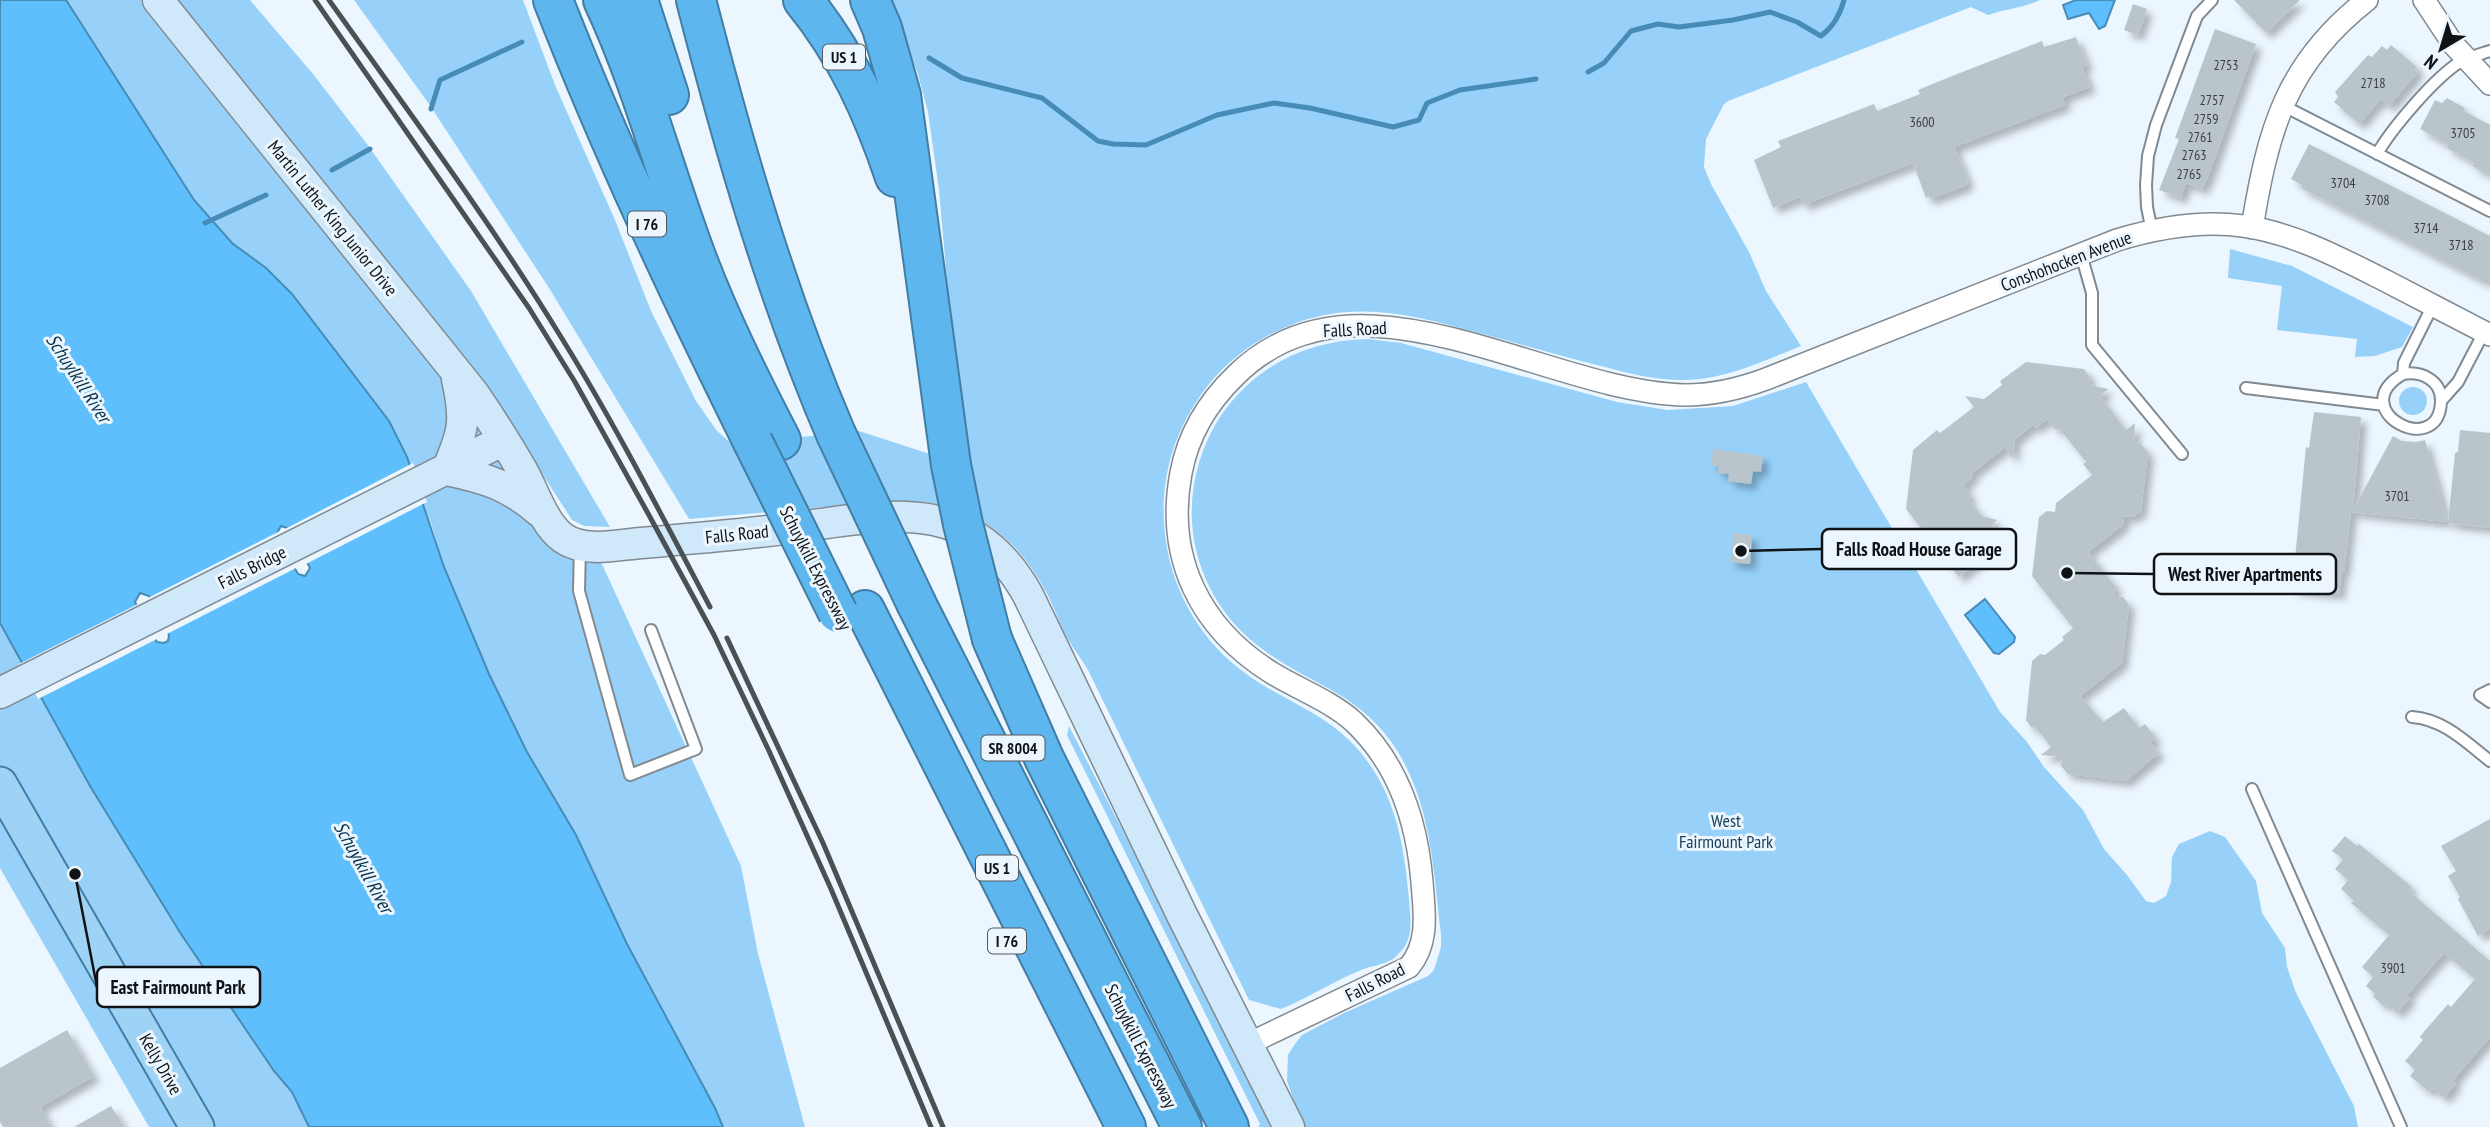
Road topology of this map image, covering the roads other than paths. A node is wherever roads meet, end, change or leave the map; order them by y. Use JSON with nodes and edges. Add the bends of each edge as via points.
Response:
{"nodes":[{"id":1,"x":158,"y":0,"type":"edge"},
{"id":2,"x":553,"y":0,"type":"edge"},
{"id":3,"x":603,"y":0,"type":"edge"},
{"id":4,"x":638,"y":0,"type":"edge"},
{"id":5,"x":696,"y":0,"type":"edge"},
{"id":6,"x":803,"y":0,"type":"edge"},
{"id":7,"x":870,"y":0,"type":"edge"},
{"id":8,"x":2212,"y":0,"type":"edge"},
{"id":9,"x":2367,"y":0,"type":"edge"},
{"id":10,"x":2424,"y":0,"type":"edge"},
{"id":11,"x":2490,"y":51,"type":"edge"},
{"id":12,"x":2465,"y":59,"type":"junction"},
{"id":13,"x":2490,"y":83,"type":"edge"},
{"id":14,"x":2282,"y":105,"type":"junction"},
{"id":15,"x":2377,"y":153,"type":"junction"},
{"id":16,"x":2490,"y":211,"type":"edge"},
{"id":17,"x":2252,"y":228,"type":"junction"},
{"id":18,"x":2152,"y":231,"type":"junction"},
{"id":19,"x":921,"y":248,"type":"junction"},
{"id":20,"x":2081,"y":254,"type":"junction"},
{"id":21,"x":2433,"y":305,"type":"junction"},
{"id":22,"x":2487,"y":333,"type":"edge"},
{"id":23,"x":1800,"y":365,"type":"joint"},
{"id":24,"x":456,"y":371,"type":"junction"},
{"id":25,"x":2403,"y":374,"type":"junction"},
{"id":26,"x":2246,"y":388,"type":"dead end"},
{"id":27,"x":2441,"y":401,"type":"junction"},
{"id":28,"x":2384,"y":405,"type":"junction"},
{"id":29,"x":504,"y":440,"type":"junction"},
{"id":30,"x":767,"y":441,"type":"junction"},
{"id":31,"x":2182,"y":454,"type":"dead end"},
{"id":32,"x":442,"y":473,"type":"junction"},
{"id":33,"x":548,"y":519,"type":"junction"},
{"id":34,"x":580,"y":545,"type":"junction"},
{"id":35,"x":852,"y":612,"type":"junction"},
{"id":36,"x":651,"y":630,"type":"dead end"},
{"id":37,"x":992,"y":639,"type":"junction"},
{"id":38,"x":2490,"y":690,"type":"edge"},
{"id":39,"x":4,"y":691,"type":"edge"},
{"id":40,"x":2490,"y":702,"type":"edge"},
{"id":41,"x":2412,"y":717,"type":"dead end"},
{"id":42,"x":2490,"y":761,"type":"edge"},
{"id":43,"x":0,"y":784,"type":"edge"},
{"id":44,"x":2252,"y":789,"type":"dead end"},
{"id":45,"x":1030,"y":829,"type":"junction"},
{"id":46,"x":1248,"y":1044,"type":"junction"},
{"id":47,"x":197,"y":1127,"type":"edge"},
{"id":48,"x":1098,"y":1127,"type":"edge"},
{"id":49,"x":1126,"y":1127,"type":"edge"},
{"id":50,"x":1182,"y":1127,"type":"edge"},
{"id":51,"x":1229,"y":1127,"type":"edge"},
{"id":52,"x":1289,"y":1127,"type":"edge"},
{"id":53,"x":2402,"y":1127,"type":"edge"}],
"edges":[{"from":1,"to":24,"type":"main road","name":"Martin Luther King Junior Drive"},
{"from":2,"to":30,"type":"highway","number":"I 76","via":[[644,217]]},
{"from":3,"to":30,"type":"highway","number":"US 1","via":[[633,70]]},
{"from":4,"to":30,"type":"highway"},
{"from":5,"to":45,"type":"highway","name":"Schuylkill Expressway","bridge":true,"via":[[737,152],[809,370],[917,605]]},
{"from":6,"to":19,"type":"highway","number":"US 1","via":[[859,85]]},
{"from":7,"to":19,"type":"highway","via":[[901,95]]},
{"from":8,"to":18,"type":"lane","via":[[2197,16],[2156,125],[2146,185]]},
{"from":9,"to":14,"type":"street","via":[[2317,48]]},
{"from":10,"to":12,"type":"street"},
{"from":11,"to":12,"type":"lane"},
{"from":12,"to":13,"type":"street"},
{"from":12,"to":15,"type":"lane","via":[[2408,112]]},
{"from":14,"to":15,"type":"lane"},
{"from":14,"to":17,"type":"street","via":[[2267,147]]},
{"from":15,"to":16,"type":"lane"},
{"from":17,"to":18,"type":"street","name":"Conshohocken Avenue","via":[[2206,224]]},
{"from":17,"to":21,"type":"street","name":"Conshohocken Avenue","via":[[2330,253]]},
{"from":18,"to":20,"type":"street","name":"Conshohocken Avenue"},
{"from":19,"to":37,"type":"highway","number":"US 1","bridge":true,"via":[[951,464]]},
{"from":20,"to":23,"type":"street","name":"Conshohocken Avenue"},
{"from":20,"to":31,"type":"lane","via":[[2092,292],[2091,345]]},
{"from":21,"to":22,"type":"street","name":"Conshohocken Avenue"},
{"from":21,"to":25,"type":"lane"},
{"from":22,"to":27,"type":"lane"},
{"from":23,"to":46,"type":"street","name":"Falls Road","via":[[1725,392],[1660,393],[1614,385],[1422,332],[1381,325],[1342,326],[1304,333],[1272,348],[1240,370],[1215,397],[1187,447],[1178,485],[1180,542],[1190,580],[1209,616],[1234,646],[1273,674],[1342,712],[1376,747],[1398,781],[1413,823],[1424,917],[1420,950],[1409,967]]},
{"from":24,"to":29,"type":"main road","name":"Martin Luther King Junior Drive"},
{"from":24,"to":32,"type":"main road","via":[[464,420],[460,439]]},
{"from":25,"to":27,"type":"lane","via":[[2430,379]]},
{"from":25,"to":28,"type":"lane","via":[[2388,387]]},
{"from":26,"to":28,"type":"lane"},
{"from":27,"to":28,"type":"lane","via":[[2434,420],[2418,429],[2393,421]]},
{"from":29,"to":32,"type":"main road","name":"Falls Bridge"},
{"from":29,"to":33,"type":"main road"},
{"from":30,"to":35,"type":"highway","number":"US 1"},
{"from":32,"to":33,"type":"main road","via":[[503,485]]},
{"from":32,"to":39,"type":"main road","name":"Falls Bridge"},
{"from":33,"to":34,"type":"main road","via":[[562,537]]},
{"from":34,"to":36,"type":"lane","via":[[579,591],[630,775],[696,748]]},
{"from":34,"to":46,"type":"main road","name":"Falls Road","via":[[738,535],[898,516],[936,519],[998,552],[1028,595]]},
{"from":35,"to":48,"type":"highway","name":"Schuylkill Expressway","number":"I 76"},
{"from":35,"to":49,"type":"highway","number":"US 1"},
{"from":37,"to":45,"type":"highway","number":"SR 8004"},
{"from":37,"to":51,"type":"highway","number":"US 1","via":[[1024,718]]},
{"from":38,"to":40,"type":"lane","via":[[2480,695]]},
{"from":41,"to":42,"type":"lane","via":[[2443,725]]},
{"from":43,"to":47,"type":"main road","name":"Kelly Drive"},
{"from":44,"to":53,"type":"lane"},
{"from":45,"to":50,"type":"highway","name":"Schuylkill Expressway"},
{"from":46,"to":52,"type":"main road"}]}
